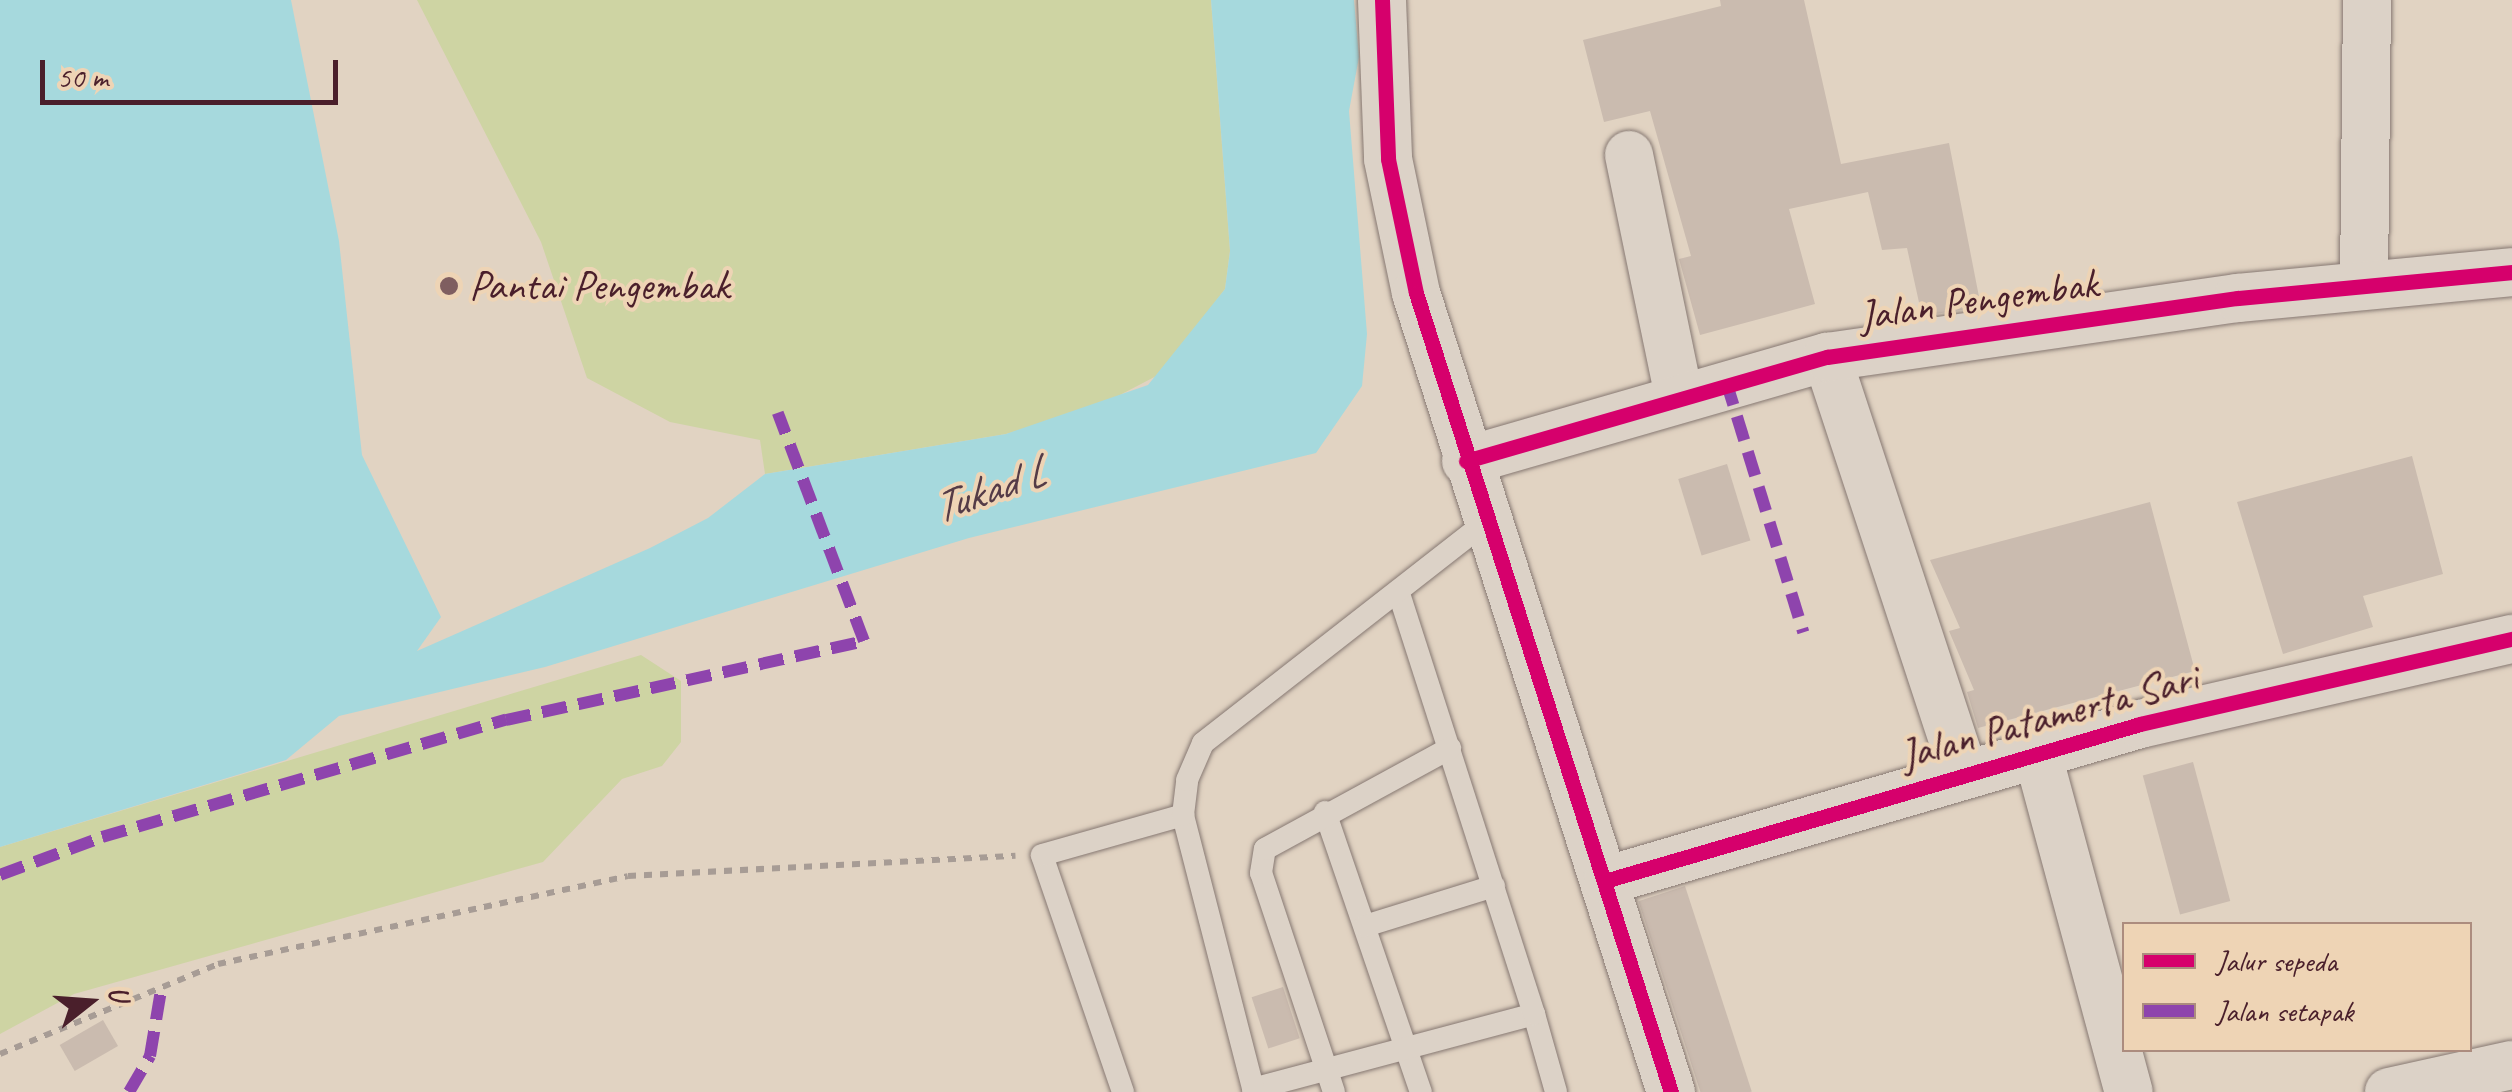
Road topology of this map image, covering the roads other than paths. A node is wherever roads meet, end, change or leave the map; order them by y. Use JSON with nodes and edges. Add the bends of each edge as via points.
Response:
{"nodes":[{"id":1,"x":1382,"y":0,"type":"edge"},
{"id":2,"x":2366,"y":0,"type":"edge"},
{"id":3,"x":1629,"y":155,"type":"dead end"},
{"id":4,"x":2512,"y":272,"type":"edge"},
{"id":5,"x":2364,"y":284,"type":"junction"},
{"id":6,"x":1827,"y":357,"type":"junction"},
{"id":7,"x":1679,"y":396,"type":"junction"},
{"id":8,"x":1466,"y":461,"type":"junction"},
{"id":9,"x":1485,"y":523,"type":"junction"},
{"id":10,"x":1398,"y":591,"type":"junction"},
{"id":11,"x":2512,"y":639,"type":"edge"},
{"id":12,"x":1450,"y":748,"type":"junction"},
{"id":13,"x":2038,"y":752,"type":"junction"},
{"id":14,"x":1964,"y":774,"type":"junction"},
{"id":15,"x":1325,"y":812,"type":"junction"},
{"id":16,"x":1183,"y":815,"type":"junction"},
{"id":17,"x":1608,"y":880,"type":"junction"},
{"id":18,"x":1494,"y":886,"type":"junction"},
{"id":19,"x":1365,"y":926,"type":"junction"},
{"id":20,"x":1534,"y":1014,"type":"junction"},
{"id":21,"x":1408,"y":1052,"type":"junction"},
{"id":22,"x":2512,"y":1065,"type":"edge"},
{"id":23,"x":1332,"y":1083,"type":"edge"},
{"id":24,"x":1254,"y":1091,"type":"edge"},
{"id":25,"x":1123,"y":1092,"type":"edge"},
{"id":26,"x":1420,"y":1092,"type":"edge"},
{"id":27,"x":1556,"y":1092,"type":"edge"},
{"id":28,"x":1671,"y":1092,"type":"edge"},
{"id":29,"x":2129,"y":1092,"type":"edge"},
{"id":30,"x":2388,"y":1092,"type":"edge"}],
"edges":[{"from":1,"to":8,"type":"street","via":[[1388,159]]},
{"from":2,"to":5,"type":"street"},
{"from":3,"to":7,"type":"street"},
{"from":4,"to":5,"type":"street","name":"Jalan Pengembak"},
{"from":5,"to":6,"type":"street","name":"Jalan Pengembak"},
{"from":6,"to":7,"type":"street","name":"Jalan Pengembak"},
{"from":6,"to":14,"type":"street"},
{"from":7,"to":8,"type":"street","name":"Jalan Pengembak"},
{"from":8,"to":9,"type":"street"},
{"from":9,"to":10,"type":"lane"},
{"from":9,"to":17,"type":"street"},
{"from":10,"to":12,"type":"lane"},
{"from":10,"to":16,"type":"lane","via":[[1203,743]]},
{"from":11,"to":13,"type":"street","name":"Jalan Patamerta Sari"},
{"from":12,"to":15,"type":"lane"},
{"from":12,"to":18,"type":"lane"},
{"from":13,"to":14,"type":"street","name":"Jalan Patamerta Sari"},
{"from":13,"to":29,"type":"street"},
{"from":14,"to":17,"type":"street","name":"Jalan Patamerta Sari"},
{"from":15,"to":19,"type":"lane"},
{"from":15,"to":23,"type":"lane","via":[[1264,850],[1261,873]]},
{"from":16,"to":24,"type":"lane"},
{"from":16,"to":25,"type":"lane","via":[[1042,855]]},
{"from":17,"to":28,"type":"street"},
{"from":18,"to":19,"type":"lane"},
{"from":18,"to":20,"type":"lane"},
{"from":19,"to":21,"type":"lane"},
{"from":20,"to":21,"type":"lane"},
{"from":20,"to":27,"type":"lane"},
{"from":21,"to":23,"type":"lane"},
{"from":21,"to":26,"type":"lane"},
{"from":22,"to":30,"type":"street"},
{"from":23,"to":24,"type":"lane"}]}
